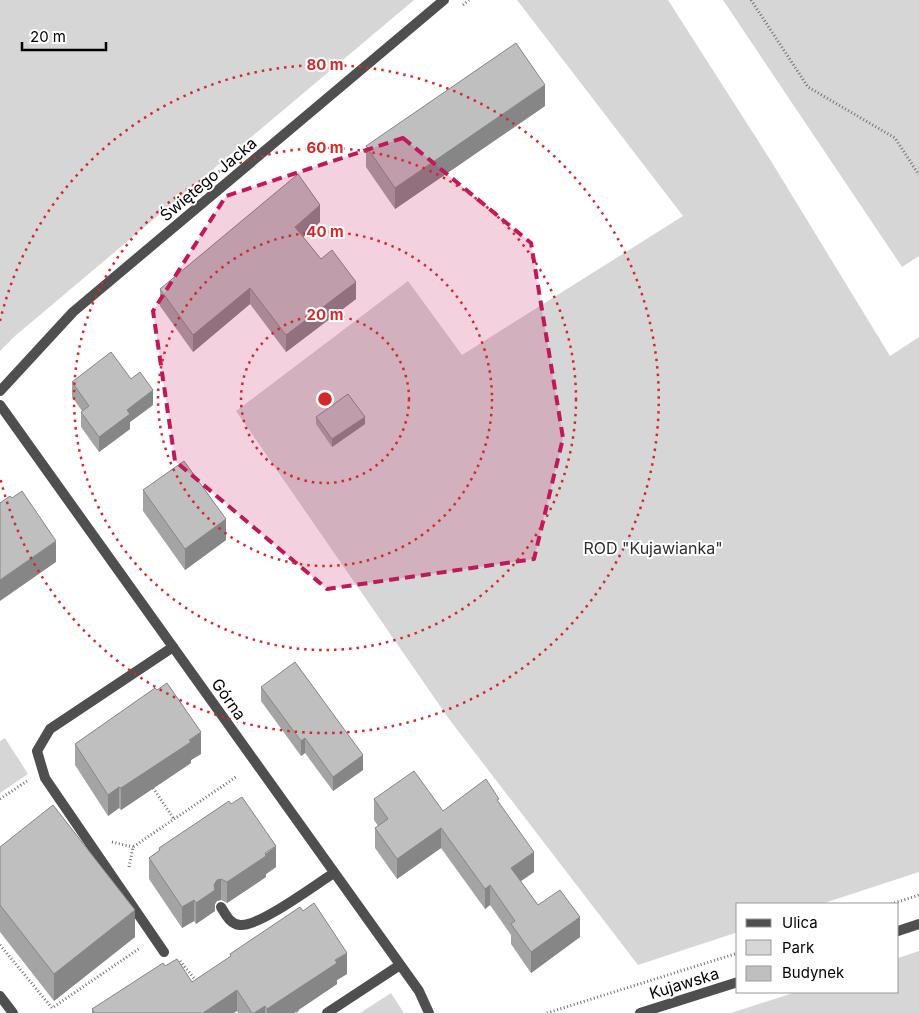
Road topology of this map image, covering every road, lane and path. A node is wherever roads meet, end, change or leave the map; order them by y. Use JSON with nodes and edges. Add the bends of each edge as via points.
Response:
{"nodes":[{"id":1,"x":444,"y":0,"type":"edge"},
{"id":2,"x":751,"y":0,"type":"edge"},
{"id":3,"x":919,"y":175,"type":"edge"},
{"id":4,"x":0,"y":391,"type":"edge"},
{"id":5,"x":0,"y":405,"type":"edge"},
{"id":6,"x":173,"y":647,"type":"junction"},
{"id":7,"x":42,"y":771,"type":"junction"},
{"id":8,"x":236,"y":777,"type":"dead end"},
{"id":9,"x":153,"y":788,"type":"edge"},
{"id":10,"x":0,"y":799,"type":"edge"},
{"id":11,"x":174,"y":819,"type":"junction"},
{"id":12,"x":334,"y":873,"type":"junction"},
{"id":13,"x":124,"y":892,"type":"junction"},
{"id":14,"x":919,"y":895,"type":"edge"},
{"id":15,"x":894,"y":903,"type":"edge"},
{"id":16,"x":221,"y":908,"type":"dead end"},
{"id":17,"x":919,"y":924,"type":"edge"},
{"id":18,"x":899,"y":931,"type":"edge"},
{"id":19,"x":155,"y":938,"type":"junction"},
{"id":20,"x":0,"y":945,"type":"edge"},
{"id":21,"x":164,"y":952,"type":"joint"},
{"id":22,"x":736,"y":954,"type":"edge"},
{"id":23,"x":400,"y":965,"type":"junction"},
{"id":24,"x":736,"y":983,"type":"edge"},
{"id":25,"x":198,"y":984,"type":"edge"},
{"id":26,"x":0,"y":996,"type":"edge"},
{"id":27,"x":13,"y":1013,"type":"edge"},
{"id":28,"x":327,"y":1013,"type":"edge"},
{"id":29,"x":429,"y":1013,"type":"edge"},
{"id":30,"x":547,"y":1013,"type":"edge"},
{"id":31,"x":640,"y":1013,"type":"edge"}],
"edges":[{"from":1,"to":4,"type":"street","name":"Świętego Jacka","via":[[73,312]]},
{"from":2,"to":3,"type":"path","via":[[808,87],[895,138]]},
{"from":5,"to":6,"type":"street","name":"Górna"},
{"from":6,"to":7,"type":"street","via":[[50,729],[37,751]]},
{"from":6,"to":12,"type":"street","name":"Górna"},
{"from":7,"to":10,"type":"path"},
{"from":7,"to":13,"type":"street"},
{"from":8,"to":11,"type":"path"},
{"from":9,"to":11,"type":"path"},
{"from":11,"to":13,"type":"path","via":[[133,847]]},
{"from":12,"to":16,"type":"street","via":[[260,920],[236,924]]},
{"from":12,"to":23,"type":"street","name":"Górna"},
{"from":13,"to":19,"type":"street"},
{"from":14,"to":15,"type":"path"},
{"from":17,"to":18,"type":"street"},
{"from":19,"to":20,"type":"path","via":[[52,1008]]},
{"from":19,"to":21,"type":"street"},
{"from":21,"to":25,"type":"path","via":[[180,961]]},
{"from":22,"to":30,"type":"path"},
{"from":23,"to":28,"type":"street"},
{"from":23,"to":29,"type":"street","name":"Górna"},
{"from":24,"to":31,"type":"street","name":"Kujawska"},
{"from":26,"to":27,"type":"street"}]}
